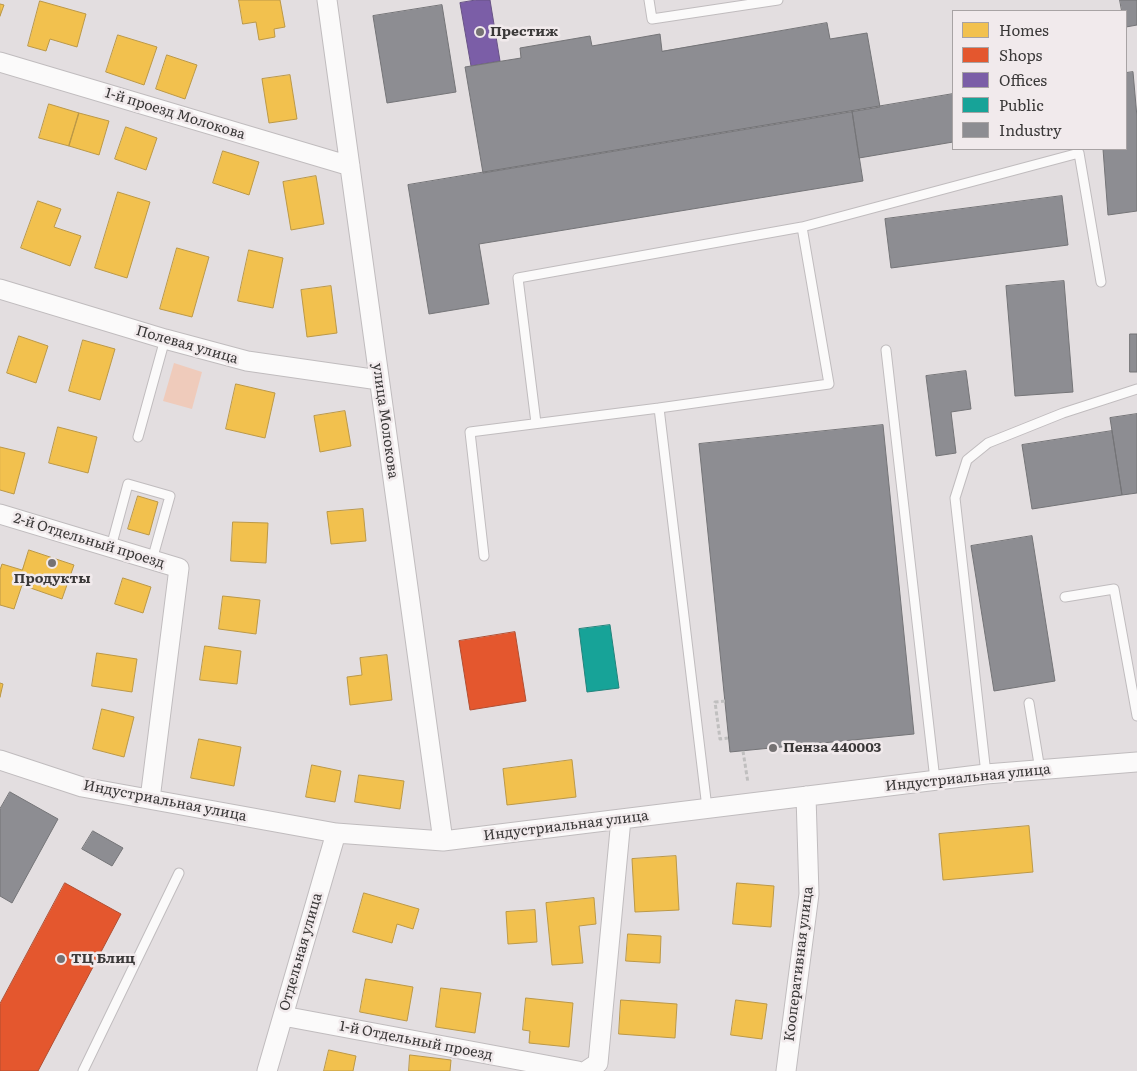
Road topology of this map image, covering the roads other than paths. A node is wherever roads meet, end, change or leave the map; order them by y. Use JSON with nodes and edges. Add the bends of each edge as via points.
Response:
{"nodes":[{"id":1,"x":327,"y":0,"type":"edge"},
{"id":2,"x":649,"y":0,"type":"edge"},
{"id":3,"x":778,"y":0,"type":"edge"},
{"id":4,"x":0,"y":62,"type":"edge"},
{"id":5,"x":350,"y":166,"type":"junction"},
{"id":6,"x":802,"y":227,"type":"junction"},
{"id":7,"x":1101,"y":282,"type":"dead end"},
{"id":8,"x":0,"y":289,"type":"edge"},
{"id":9,"x":165,"y":339,"type":"junction"},
{"id":10,"x":886,"y":350,"type":"dead end"},
{"id":11,"x":379,"y":380,"type":"junction"},
{"id":12,"x":1137,"y":389,"type":"edge"},
{"id":13,"x":659,"y":408,"type":"junction"},
{"id":14,"x":536,"y":423,"type":"junction"},
{"id":15,"x":138,"y":437,"type":"dead end"},
{"id":16,"x":0,"y":514,"type":"edge"},
{"id":17,"x":111,"y":547,"type":"junction"},
{"id":18,"x":484,"y":556,"type":"dead end"},
{"id":19,"x":152,"y":560,"type":"junction"},
{"id":20,"x":1065,"y":596,"type":"dead end"},
{"id":21,"x":1029,"y":703,"type":"dead end"},
{"id":22,"x":1137,"y":716,"type":"edge"},
{"id":23,"x":0,"y":760,"type":"edge"},
{"id":24,"x":1137,"y":762,"type":"edge"},
{"id":25,"x":1040,"y":770,"type":"junction"},
{"id":26,"x":986,"y":774,"type":"junction"},
{"id":27,"x":935,"y":780,"type":"junction"},
{"id":28,"x":806,"y":796,"type":"junction"},
{"id":29,"x":150,"y":799,"type":"junction"},
{"id":30,"x":707,"y":808,"type":"junction"},
{"id":31,"x":621,"y":819,"type":"junction"},
{"id":32,"x":336,"y":833,"type":"junction"},
{"id":33,"x":443,"y":842,"type":"junction"},
{"id":34,"x":179,"y":873,"type":"dead end"},
{"id":35,"x":283,"y":1016,"type":"junction"},
{"id":36,"x":83,"y":1071,"type":"edge"},
{"id":37,"x":267,"y":1071,"type":"edge"},
{"id":38,"x":578,"y":1071,"type":"edge"},
{"id":39,"x":586,"y":1071,"type":"edge"},
{"id":40,"x":786,"y":1071,"type":"edge"}],
"edges":[{"from":1,"to":5,"type":"street","name":"улица Молокова"},
{"from":2,"to":3,"type":"lane","via":[[652,19]]},
{"from":4,"to":5,"type":"street","name":"1-й проезд Молокова"},
{"from":5,"to":11,"type":"street","name":"улица Молокова"},
{"from":6,"to":7,"type":"lane","via":[[1079,153]]},
{"from":6,"to":13,"type":"lane","via":[[829,384]]},
{"from":6,"to":14,"type":"lane","via":[[518,278]]},
{"from":8,"to":9,"type":"street","name":"Полевая улица"},
{"from":9,"to":11,"type":"street","name":"Полевая улица","via":[[247,361]]},
{"from":9,"to":15,"type":"lane"},
{"from":10,"to":27,"type":"lane"},
{"from":11,"to":33,"type":"street","name":"улица Молокова"},
{"from":12,"to":26,"type":"lane","via":[[1063,413],[988,443],[967,460],[955,498]]},
{"from":13,"to":14,"type":"lane"},
{"from":13,"to":30,"type":"lane"},
{"from":14,"to":18,"type":"lane","via":[[470,432]]},
{"from":16,"to":17,"type":"street","name":"2-й Отдельный проезд"},
{"from":17,"to":19,"type":"street","name":"2-й Отдельный проезд"},
{"from":17,"to":19,"type":"lane","via":[[128,484],[170,496]]},
{"from":19,"to":29,"type":"street","name":"2-й Отдельный проезд","via":[[179,568]]},
{"from":20,"to":22,"type":"lane","via":[[1114,589]]},
{"from":21,"to":25,"type":"lane"},
{"from":23,"to":29,"type":"street","name":"Индустриальная улица","via":[[82,786]]},
{"from":24,"to":25,"type":"street","name":"Индустриальная улица"},
{"from":25,"to":26,"type":"street","name":"Индустриальная улица"},
{"from":26,"to":27,"type":"street","name":"Индустриальная улица"},
{"from":27,"to":28,"type":"street","name":"Индустриальная улица"},
{"from":28,"to":30,"type":"street","name":"Индустриальная улица"},
{"from":28,"to":40,"type":"street","name":"Кооперативная улица","via":[[809,894]]},
{"from":29,"to":32,"type":"street","name":"Индустриальная улица"},
{"from":30,"to":31,"type":"street","name":"Индустриальная улица"},
{"from":31,"to":33,"type":"street","name":"Индустриальная улица"},
{"from":31,"to":39,"type":"street","via":[[598,1062]]},
{"from":32,"to":33,"type":"street","name":"Индустриальная улица"},
{"from":32,"to":35,"type":"street","name":"Отдельная улица"},
{"from":34,"to":36,"type":"lane"},
{"from":35,"to":37,"type":"street","name":"Отдельная улица"},
{"from":35,"to":38,"type":"street","name":"1-й Отдельный проезд"}]}
